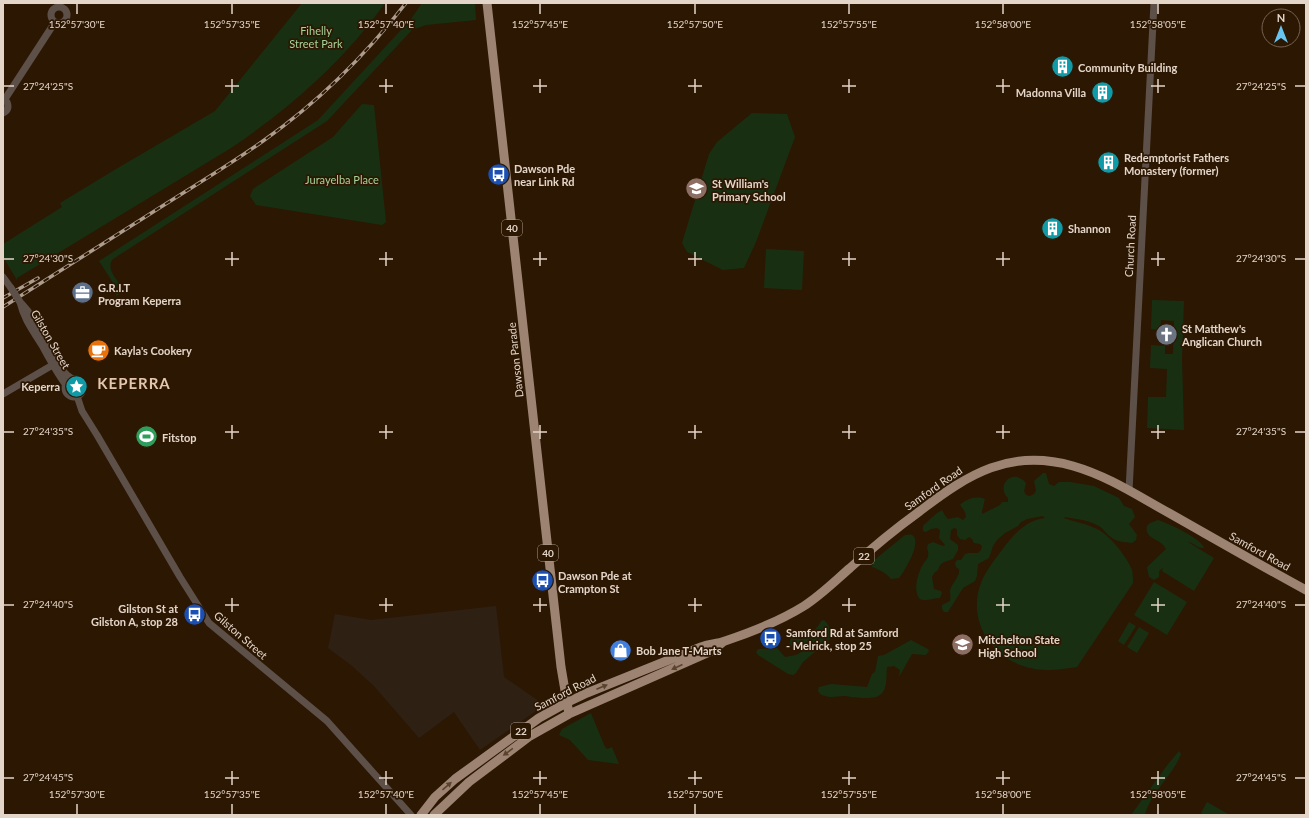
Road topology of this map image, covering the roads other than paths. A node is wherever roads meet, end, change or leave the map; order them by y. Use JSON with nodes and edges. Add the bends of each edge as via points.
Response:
{"nodes":[{"id":1,"x":487,"y":3,"type":"edge"},
{"id":2,"x":1154,"y":3,"type":"edge"},
{"id":3,"x":66,"y":6,"type":"edge"},
{"id":4,"x":55,"y":22,"type":"junction"},
{"id":5,"x":4,"y":99,"type":"edge"},
{"id":6,"x":3,"y":113,"type":"edge"},
{"id":7,"x":3,"y":277,"type":"edge"},
{"id":8,"x":55,"y":364,"type":"junction"},
{"id":9,"x":74,"y":380,"type":"junction"},
{"id":10,"x":66,"y":385,"type":"junction"},
{"id":11,"x":3,"y":394,"type":"edge"},
{"id":12,"x":77,"y":396,"type":"junction"},
{"id":13,"x":1129,"y":490,"type":"junction"},
{"id":14,"x":1306,"y":590,"type":"edge"},
{"id":15,"x":723,"y":642,"type":"junction"},
{"id":16,"x":566,"y":703,"type":"junction"},
{"id":17,"x":569,"y":714,"type":"junction"},
{"id":18,"x":411,"y":815,"type":"edge"},
{"id":19,"x":421,"y":815,"type":"edge"},
{"id":20,"x":434,"y":815,"type":"edge"}],
"edges":[{"from":1,"to":16,"type":"main road","name":"Dawson Parade","number":"40"},
{"from":2,"to":13,"type":"street","name":"Church Road"},
{"from":3,"to":4,"type":"street","via":[[67,19]]},
{"from":3,"to":4,"type":"street","via":[[53,10],[51,16]]},
{"from":4,"to":5,"type":"street"},
{"from":5,"to":6,"type":"street","via":[[8,106]]},
{"from":7,"to":8,"type":"street","name":"Gilston Street","bridge":true,"via":[[20,302],[26,321]]},
{"from":8,"to":9,"type":"street","name":"Gilston Street"},
{"from":8,"to":10,"type":"street","name":"Gilston Street"},
{"from":8,"to":11,"type":"street"},
{"from":9,"to":10,"type":"street"},
{"from":9,"to":12,"type":"street","via":[[80,382],[83,387],[81,394]]},
{"from":10,"to":12,"type":"street","via":[[67,393]]},
{"from":12,"to":18,"type":"street","name":"Gilston Street","via":[[86,417],[209,624],[329,723]]},
{"from":13,"to":14,"type":"main road","name":"Samford Road","number":"22"},
{"from":13,"to":15,"type":"main road","name":"Samford Road","number":"22","via":[[1094,473],[1056,462],[1021,461],[988,469],[959,483],[928,505],[804,606],[782,618]]},
{"from":16,"to":15,"type":"main road","name":"Samford Road","number":"22","one_way":true,"via":[[701,647]]},
{"from":15,"to":17,"type":"main road","name":"Samford Road","number":"22","one_way":true,"via":[[712,651]]},
{"from":16,"to":17,"type":"main road","name":"Dawson Parade","number":"40"},
{"from":19,"to":16,"type":"main road","name":"Samford Road","number":"22","one_way":true,"via":[[435,797],[455,779],[524,729]]},
{"from":17,"to":20,"type":"main road","name":"Samford Road","number":"22","one_way":true,"via":[[530,736],[504,755],[469,782]]}]}
